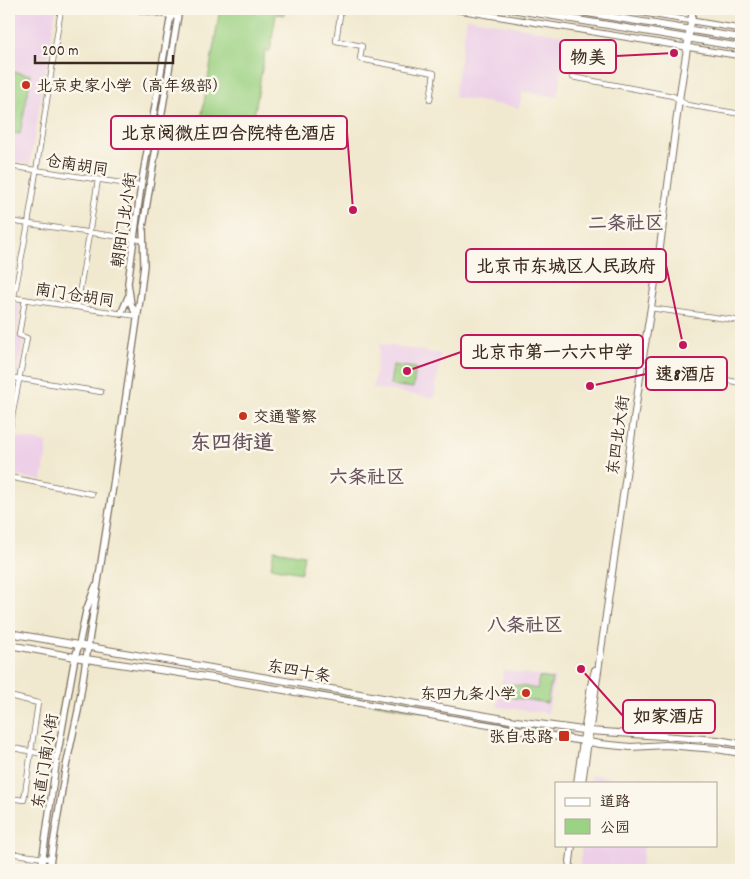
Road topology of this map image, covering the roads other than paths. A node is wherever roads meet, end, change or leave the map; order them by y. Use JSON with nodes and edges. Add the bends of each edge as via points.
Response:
{"nodes":[{"id":1,"x":61,"y":9,"type":"edge"},
{"id":2,"x":132,"y":9,"type":"edge"},
{"id":3,"x":179,"y":9,"type":"edge"},
{"id":4,"x":341,"y":9,"type":"edge"},
{"id":5,"x":452,"y":9,"type":"edge"},
{"id":6,"x":511,"y":9,"type":"edge"},
{"id":7,"x":566,"y":9,"type":"edge"},
{"id":8,"x":619,"y":9,"type":"edge"},
{"id":9,"x":693,"y":9,"type":"edge"},
{"id":10,"x":173,"y":14,"type":"edge"},
{"id":11,"x":691,"y":21,"type":"junction"},
{"id":12,"x":741,"y":29,"type":"edge"},
{"id":13,"x":690,"y":30,"type":"junction"},
{"id":14,"x":741,"y":38,"type":"edge"},
{"id":15,"x":688,"y":39,"type":"junction"},
{"id":16,"x":687,"y":47,"type":"junction"},
{"id":17,"x":741,"y":48,"type":"edge"},
{"id":18,"x":741,"y":56,"type":"edge"},
{"id":19,"x":572,"y":78,"type":"dead end"},
{"id":20,"x":430,"y":100,"type":"dead end"},
{"id":21,"x":680,"y":100,"type":"junction"},
{"id":22,"x":741,"y":114,"type":"edge"},
{"id":23,"x":9,"y":166,"type":"edge"},
{"id":24,"x":35,"y":170,"type":"junction"},
{"id":25,"x":98,"y":180,"type":"junction"},
{"id":26,"x":141,"y":186,"type":"junction"},
{"id":27,"x":9,"y":222,"type":"edge"},
{"id":28,"x":28,"y":224,"type":"junction"},
{"id":29,"x":89,"y":233,"type":"junction"},
{"id":30,"x":134,"y":240,"type":"junction"},
{"id":31,"x":142,"y":240,"type":"junction"},
{"id":32,"x":129,"y":295,"type":"junction"},
{"id":33,"x":12,"y":297,"type":"edge"},
{"id":34,"x":25,"y":299,"type":"junction"},
{"id":35,"x":77,"y":307,"type":"junction"},
{"id":36,"x":650,"y":308,"type":"junction"},
{"id":37,"x":121,"y":314,"type":"junction"},
{"id":38,"x":137,"y":316,"type":"junction"},
{"id":39,"x":741,"y":321,"type":"edge"},
{"id":40,"x":642,"y":363,"type":"junction"},
{"id":41,"x":9,"y":377,"type":"edge"},
{"id":42,"x":20,"y":379,"type":"junction"},
{"id":43,"x":741,"y":383,"type":"edge"},
{"id":44,"x":101,"y":392,"type":"dead end"},
{"id":45,"x":9,"y":433,"type":"edge"},
{"id":46,"x":9,"y":476,"type":"edge"},
{"id":47,"x":92,"y":494,"type":"dead end"},
{"id":48,"x":99,"y":576,"type":"junction"},
{"id":49,"x":9,"y":633,"type":"edge"},
{"id":50,"x":9,"y":645,"type":"edge"},
{"id":51,"x":79,"y":646,"type":"junction"},
{"id":52,"x":88,"y":647,"type":"junction"},
{"id":53,"x":75,"y":657,"type":"junction"},
{"id":54,"x":86,"y":659,"type":"junction"},
{"id":55,"x":9,"y":696,"type":"edge"},
{"id":56,"x":587,"y":730,"type":"junction"},
{"id":57,"x":585,"y":742,"type":"junction"},
{"id":58,"x":741,"y":744,"type":"edge"},
{"id":59,"x":9,"y":746,"type":"edge"},
{"id":60,"x":30,"y":751,"type":"junction"},
{"id":61,"x":741,"y":753,"type":"edge"},
{"id":62,"x":57,"y":757,"type":"junction"},
{"id":63,"x":577,"y":782,"type":"edge"},
{"id":64,"x":582,"y":782,"type":"edge"},
{"id":65,"x":9,"y":798,"type":"edge"},
{"id":66,"x":572,"y":846,"type":"edge"},
{"id":67,"x":9,"y":852,"type":"edge"},
{"id":68,"x":43,"y":858,"type":"junction"},
{"id":69,"x":51,"y":859,"type":"junction"},
{"id":70,"x":41,"y":870,"type":"edge"},
{"id":71,"x":50,"y":870,"type":"edge"},
{"id":72,"x":569,"y":870,"type":"edge"}],
"edges":[{"from":1,"to":24,"type":"street"},
{"from":2,"to":10,"type":"street"},
{"from":3,"to":10,"type":"main road","name":"朝阳门北小街"},
{"from":4,"to":20,"type":"street","via":[[336,41],[362,46],[360,59],[434,73]]},
{"from":5,"to":16,"type":"street"},
{"from":6,"to":15,"type":"main road"},
{"from":7,"to":13,"type":"main road"},
{"from":8,"to":11,"type":"street"},
{"from":9,"to":11,"type":"main road","name":"东四北大街"},
{"from":10,"to":26,"type":"main road","name":"朝阳门北小街"},
{"from":10,"to":31,"type":"main road","name":"朝阳门北小街"},
{"from":11,"to":12,"type":"street"},
{"from":11,"to":13,"type":"main road","name":"东四北大街"},
{"from":13,"to":14,"type":"main road"},
{"from":13,"to":15,"type":"main road","name":"东四北大街"},
{"from":15,"to":16,"type":"main road","name":"东四北大街"},
{"from":15,"to":17,"type":"main road"},
{"from":16,"to":18,"type":"street"},
{"from":16,"to":21,"type":"main road","name":"东四北大街"},
{"from":19,"to":21,"type":"street","via":[[674,96]]},
{"from":21,"to":22,"type":"street","via":[[687,105]]},
{"from":21,"to":36,"type":"main road","name":"东四北大街"},
{"from":23,"to":24,"type":"street","name":"仓南胡同"},
{"from":24,"to":25,"type":"street","name":"仓南胡同"},
{"from":24,"to":28,"type":"street"},
{"from":25,"to":26,"type":"street","name":"仓南胡同"},
{"from":25,"to":29,"type":"street"},
{"from":26,"to":30,"type":"main road","name":"朝阳门北小街"},
{"from":27,"to":28,"type":"street"},
{"from":28,"to":29,"type":"street"},
{"from":28,"to":33,"type":"street"},
{"from":29,"to":30,"type":"street"},
{"from":29,"to":35,"type":"street"},
{"from":30,"to":31,"type":"street"},
{"from":30,"to":32,"type":"main road","name":"朝阳门北小街"},
{"from":31,"to":38,"type":"main road","name":"朝阳门北小街","via":[[144,265]]},
{"from":32,"to":37,"type":"main road"},
{"from":32,"to":38,"type":"main road","name":"朝阳门北小街"},
{"from":33,"to":34,"type":"street","name":"南门仓胡同"},
{"from":34,"to":35,"type":"street","name":"南门仓胡同"},
{"from":34,"to":42,"type":"street","via":[[19,335],[27,338]]},
{"from":35,"to":37,"type":"street","name":"南门仓胡同"},
{"from":36,"to":39,"type":"street"},
{"from":36,"to":40,"type":"main road","name":"东四北大街"},
{"from":37,"to":38,"type":"street","name":"南门仓胡同"},
{"from":38,"to":48,"type":"main road","name":"朝阳门北小街"},
{"from":40,"to":43,"type":"street"},
{"from":40,"to":56,"type":"main road","name":"东四北大街","via":[[597,685]]},
{"from":41,"to":42,"type":"street"},
{"from":42,"to":44,"type":"street"},
{"from":42,"to":45,"type":"street"},
{"from":46,"to":47,"type":"street"},
{"from":48,"to":51,"type":"main road","name":"朝阳门北小街","via":[[86,611]]},
{"from":48,"to":52,"type":"main road","name":"朝阳门北小街"},
{"from":49,"to":51,"type":"main road","name":"东四十条"},
{"from":50,"to":53,"type":"main road","name":"东四十条"},
{"from":51,"to":52,"type":"main road","name":"东四十条"},
{"from":51,"to":53,"type":"main road","name":"东直门南小街"},
{"from":52,"to":54,"type":"main road","name":"东直门南小街"},
{"from":52,"to":56,"type":"main road","name":"东四十条","via":[[516,721]]},
{"from":53,"to":54,"type":"main road","name":"东四十条"},
{"from":53,"to":62,"type":"main road","name":"东直门南小街"},
{"from":54,"to":57,"type":"main road","name":"东四十条"},
{"from":54,"to":69,"type":"main road","name":"东直门南小街"},
{"from":55,"to":60,"type":"street","via":[[38,703]]},
{"from":56,"to":57,"type":"main road","name":"东四北大街"},
{"from":56,"to":58,"type":"main road"},
{"from":57,"to":61,"type":"main road","via":[[631,747],[666,745]]},
{"from":57,"to":63,"type":"main road","name":"东四北大街"},
{"from":57,"to":64,"type":"main road","name":"东四北大街"},
{"from":59,"to":60,"type":"street"},
{"from":60,"to":62,"type":"street"},
{"from":60,"to":65,"type":"street","via":[[24,800]]},
{"from":62,"to":68,"type":"main road","name":"东直门南小街"},
{"from":66,"to":72,"type":"main road"},
{"from":67,"to":68,"type":"street"},
{"from":68,"to":69,"type":"street"},
{"from":68,"to":70,"type":"main road","name":"东直门南小街"},
{"from":69,"to":71,"type":"main road","name":"东直门南小街"}]}
